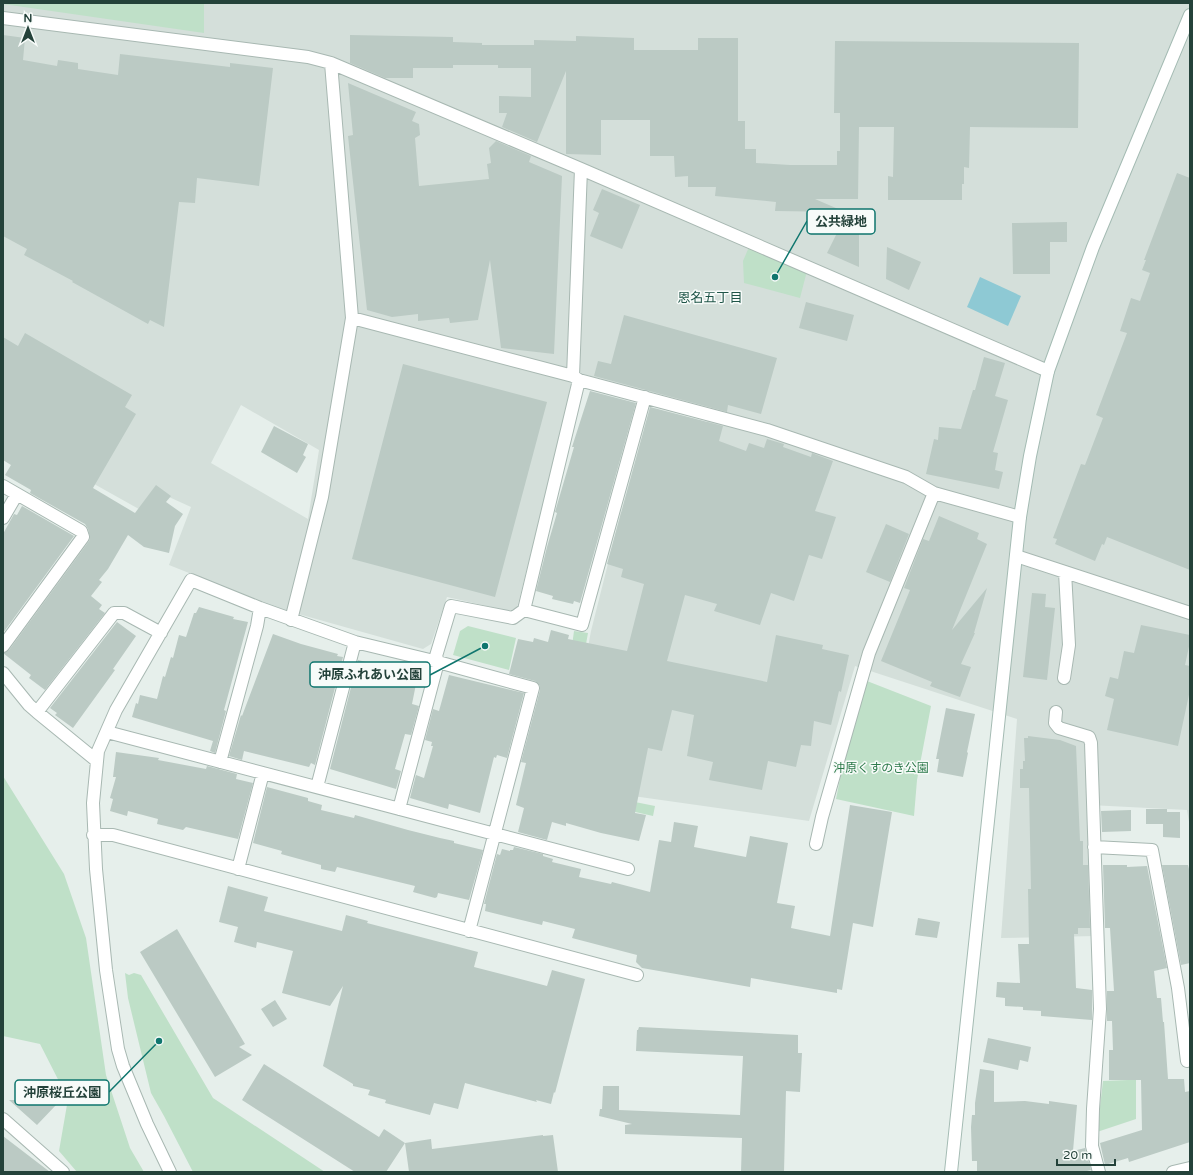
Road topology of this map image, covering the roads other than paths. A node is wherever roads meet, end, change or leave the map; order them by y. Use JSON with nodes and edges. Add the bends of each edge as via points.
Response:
{"nodes":[{"id":1,"x":1190,"y":15,"type":"edge"},
{"id":2,"x":3,"y":18,"type":"edge"},
{"id":3,"x":331,"y":63,"type":"junction"},
{"id":4,"x":581,"y":169,"type":"junction"},
{"id":5,"x":352,"y":318,"type":"junction"},
{"id":6,"x":1048,"y":371,"type":"junction"},
{"id":7,"x":576,"y":378,"type":"junction"},
{"id":8,"x":645,"y":397,"type":"junction"},
{"id":9,"x":3,"y":486,"type":"edge"},
{"id":10,"x":934,"y":493,"type":"junction"},
{"id":11,"x":17,"y":494,"type":"junction"},
{"id":12,"x":1020,"y":517,"type":"junction"},
{"id":13,"x":3,"y":518,"type":"edge"},
{"id":14,"x":1016,"y":556,"type":"junction"},
{"id":15,"x":1065,"y":572,"type":"junction"},
{"id":16,"x":260,"y":608,"type":"junction"},
{"id":17,"x":524,"y":610,"type":"junction"},
{"id":18,"x":1190,"y":613,"type":"edge"},
{"id":19,"x":291,"y":620,"type":"junction"},
{"id":20,"x":161,"y":633,"type":"junction"},
{"id":21,"x":355,"y":642,"type":"junction"},
{"id":22,"x":3,"y":646,"type":"edge"},
{"id":23,"x":438,"y":662,"type":"junction"},
{"id":24,"x":3,"y":672,"type":"edge"},
{"id":25,"x":1064,"y":678,"type":"dead end"},
{"id":26,"x":37,"y":712,"type":"junction"},
{"id":27,"x":1056,"y":712,"type":"dead end"},
{"id":28,"x":107,"y":732,"type":"junction"},
{"id":29,"x":96,"y":761,"type":"junction"},
{"id":30,"x":220,"y":762,"type":"junction"},
{"id":31,"x":263,"y":773,"type":"junction"},
{"id":32,"x":317,"y":787,"type":"junction"},
{"id":33,"x":399,"y":809,"type":"junction"},
{"id":34,"x":495,"y":833,"type":"junction"},
{"id":35,"x":93,"y":836,"type":"junction"},
{"id":36,"x":816,"y":844,"type":"dead end"},
{"id":37,"x":1094,"y":847,"type":"junction"},
{"id":38,"x":238,"y":869,"type":"junction"},
{"id":39,"x":628,"y":869,"type":"dead end"},
{"id":40,"x":469,"y":931,"type":"junction"},
{"id":41,"x":637,"y":975,"type":"dead end"},
{"id":42,"x":1187,"y":1061,"type":"dead end"},
{"id":43,"x":3,"y":1119,"type":"edge"},
{"id":44,"x":1190,"y":1168,"type":"edge"},
{"id":45,"x":63,"y":1172,"type":"edge"},
{"id":46,"x":170,"y":1172,"type":"edge"},
{"id":47,"x":950,"y":1172,"type":"edge"},
{"id":48,"x":1099,"y":1172,"type":"edge"},
{"id":49,"x":1173,"y":1172,"type":"edge"}],
"edges":[{"from":1,"to":6,"type":"street","via":[[1093,247]]},
{"from":2,"to":3,"type":"street","via":[[308,57]]},
{"from":3,"to":4,"type":"street"},
{"from":3,"to":5,"type":"street"},
{"from":4,"to":6,"type":"street"},
{"from":4,"to":7,"type":"street"},
{"from":5,"to":7,"type":"street"},
{"from":5,"to":19,"type":"street","via":[[322,496]]},
{"from":6,"to":12,"type":"street"},
{"from":7,"to":8,"type":"street"},
{"from":7,"to":17,"type":"street"},
{"from":8,"to":10,"type":"street","via":[[767,430],[906,477]]},
{"from":8,"to":17,"type":"street","via":[[582,625]]},
{"from":9,"to":11,"type":"street"},
{"from":10,"to":12,"type":"street"},
{"from":10,"to":36,"type":"street","via":[[869,653]]},
{"from":11,"to":13,"type":"street"},
{"from":11,"to":22,"type":"street","via":[[81,531],[83,537]]},
{"from":12,"to":14,"type":"street"},
{"from":14,"to":15,"type":"street"},
{"from":14,"to":47,"type":"street"},
{"from":15,"to":18,"type":"street"},
{"from":15,"to":25,"type":"street","via":[[1069,645]]},
{"from":16,"to":19,"type":"street"},
{"from":16,"to":20,"type":"street","via":[[191,580]]},
{"from":16,"to":30,"type":"street"},
{"from":17,"to":23,"type":"street","via":[[513,618],[452,606],[436,656]]},
{"from":19,"to":21,"type":"street"},
{"from":20,"to":26,"type":"street","via":[[124,613],[114,613]]},
{"from":20,"to":28,"type":"street","via":[[116,710]]},
{"from":21,"to":23,"type":"street"},
{"from":21,"to":32,"type":"street"},
{"from":23,"to":33,"type":"street"},
{"from":23,"to":34,"type":"street","via":[[533,688]]},
{"from":24,"to":26,"type":"street"},
{"from":26,"to":29,"type":"street"},
{"from":27,"to":37,"type":"street","via":[[1055,723],[1059,728],[1089,738],[1091,743]]},
{"from":28,"to":29,"type":"street"},
{"from":28,"to":30,"type":"street"},
{"from":29,"to":35,"type":"street"},
{"from":30,"to":31,"type":"street"},
{"from":31,"to":32,"type":"street"},
{"from":31,"to":38,"type":"street"},
{"from":32,"to":33,"type":"street"},
{"from":33,"to":34,"type":"street"},
{"from":34,"to":39,"type":"street"},
{"from":34,"to":40,"type":"street"},
{"from":35,"to":38,"type":"street","via":[[113,835]]},
{"from":35,"to":46,"type":"street","via":[[106,970],[118,1049],[147,1124]]},
{"from":37,"to":42,"type":"street","via":[[1152,850],[1178,988]]},
{"from":37,"to":48,"type":"street","via":[[1100,1009],[1092,1146]]},
{"from":38,"to":40,"type":"street"},
{"from":40,"to":41,"type":"street"},
{"from":43,"to":45,"type":"street"},
{"from":44,"to":49,"type":"street"}]}
